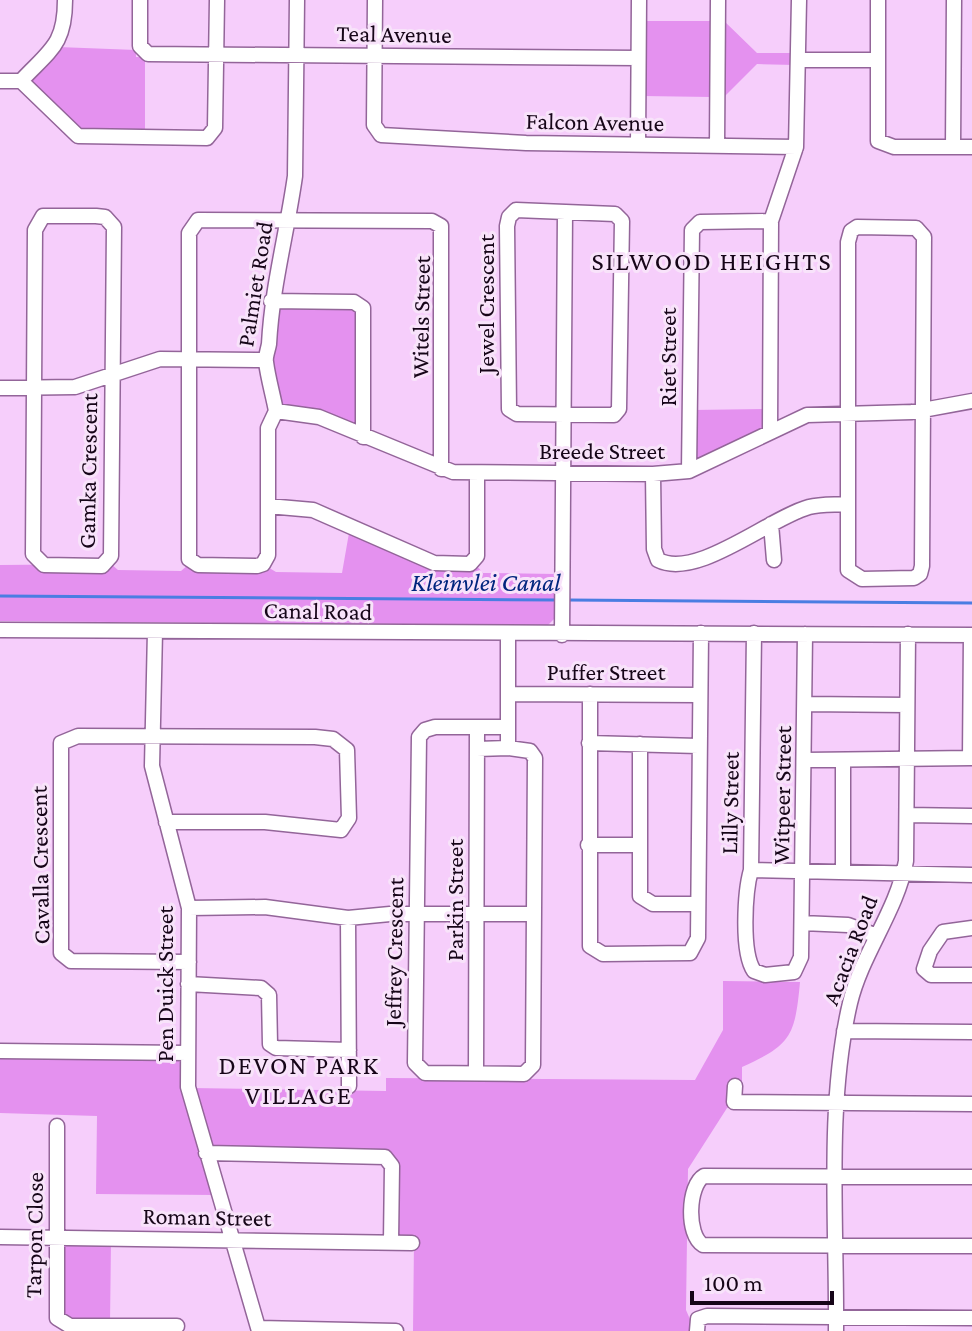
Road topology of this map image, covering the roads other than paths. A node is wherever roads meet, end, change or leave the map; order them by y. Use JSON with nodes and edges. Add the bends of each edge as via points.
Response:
{"nodes":[{"id":1,"x":65,"y":0,"type":"edge"},
{"id":2,"x":140,"y":0,"type":"edge"},
{"id":3,"x":217,"y":0,"type":"edge"},
{"id":4,"x":297,"y":0,"type":"edge"},
{"id":5,"x":375,"y":0,"type":"edge"},
{"id":6,"x":639,"y":0,"type":"edge"},
{"id":7,"x":718,"y":0,"type":"edge"},
{"id":8,"x":799,"y":0,"type":"edge"},
{"id":9,"x":878,"y":0,"type":"edge"},
{"id":10,"x":954,"y":0,"type":"edge"},
{"id":11,"x":216,"y":54,"type":"junction"},
{"id":12,"x":296,"y":55,"type":"junction"},
{"id":13,"x":375,"y":56,"type":"junction"},
{"id":14,"x":638,"y":58,"type":"junction"},
{"id":15,"x":799,"y":60,"type":"junction"},
{"id":16,"x":878,"y":60,"type":"junction"},
{"id":17,"x":0,"y":81,"type":"edge"},
{"id":18,"x":21,"y":81,"type":"junction"},
{"id":19,"x":638,"y":145,"type":"junction"},
{"id":20,"x":717,"y":146,"type":"junction"},
{"id":21,"x":796,"y":147,"type":"junction"},
{"id":22,"x":953,"y":147,"type":"junction"},
{"id":23,"x":972,"y":147,"type":"edge"},
{"id":24,"x":565,"y":212,"type":"junction"},
{"id":25,"x":287,"y":220,"type":"junction"},
{"id":26,"x":771,"y":221,"type":"junction"},
{"id":27,"x":271,"y":301,"type":"junction"},
{"id":28,"x":190,"y":358,"type":"junction"},
{"id":29,"x":265,"y":360,"type":"junction"},
{"id":30,"x":112,"y":374,"type":"junction"},
{"id":31,"x":0,"y":388,"type":"edge"},
{"id":32,"x":34,"y":389,"type":"junction"},
{"id":33,"x":972,"y":401,"type":"edge"},
{"id":34,"x":276,"y":411,"type":"junction"},
{"id":35,"x":925,"y":411,"type":"junction"},
{"id":36,"x":847,"y":413,"type":"junction"},
{"id":37,"x":566,"y":415,"type":"junction"},
{"id":38,"x":770,"y":431,"type":"junction"},
{"id":39,"x":363,"y":437,"type":"junction"},
{"id":40,"x":441,"y":469,"type":"junction"},
{"id":41,"x":689,"y":471,"type":"junction"},
{"id":42,"x":477,"y":473,"type":"junction"},
{"id":43,"x":566,"y":473,"type":"junction"},
{"id":44,"x":653,"y":474,"type":"junction"},
{"id":45,"x":847,"y":504,"type":"junction"},
{"id":46,"x":268,"y":506,"type":"junction"},
{"id":47,"x":771,"y":524,"type":"junction"},
{"id":48,"x":774,"y":560,"type":"dead end"},
{"id":49,"x":0,"y":630,"type":"edge"},
{"id":50,"x":155,"y":631,"type":"junction"},
{"id":51,"x":563,"y":631,"type":"junction"},
{"id":52,"x":701,"y":633,"type":"junction"},
{"id":53,"x":754,"y":633,"type":"junction"},
{"id":54,"x":805,"y":634,"type":"junction"},
{"id":55,"x":908,"y":634,"type":"junction"},
{"id":56,"x":508,"y":635,"type":"junction"},
{"id":57,"x":972,"y":635,"type":"edge"},
{"id":58,"x":509,"y":694,"type":"junction"},
{"id":59,"x":590,"y":694,"type":"junction"},
{"id":60,"x":699,"y":695,"type":"junction"},
{"id":61,"x":971,"y":703,"type":"edge"},
{"id":62,"x":805,"y":704,"type":"junction"},
{"id":63,"x":907,"y":705,"type":"junction"},
{"id":64,"x":508,"y":727,"type":"junction"},
{"id":65,"x":477,"y":728,"type":"junction"},
{"id":66,"x":152,"y":737,"type":"junction"},
{"id":67,"x":589,"y":743,"type":"junction"},
{"id":68,"x":640,"y":744,"type":"junction"},
{"id":69,"x":698,"y":746,"type":"junction"},
{"id":70,"x":508,"y":748,"type":"junction"},
{"id":71,"x":477,"y":749,"type":"junction"},
{"id":72,"x":971,"y":758,"type":"edge"},
{"id":73,"x":907,"y":759,"type":"junction"},
{"id":74,"x":805,"y":760,"type":"junction"},
{"id":75,"x":843,"y":760,"type":"junction"},
{"id":76,"x":907,"y":815,"type":"junction"},
{"id":77,"x":972,"y":816,"type":"edge"},
{"id":78,"x":166,"y":822,"type":"junction"},
{"id":79,"x":588,"y":845,"type":"junction"},
{"id":80,"x":638,"y":845,"type":"junction"},
{"id":81,"x":751,"y":870,"type":"junction"},
{"id":82,"x":803,"y":872,"type":"junction"},
{"id":83,"x":843,"y":872,"type":"junction"},
{"id":84,"x":904,"y":874,"type":"junction"},
{"id":85,"x":972,"y":875,"type":"edge"},
{"id":86,"x":697,"y":904,"type":"junction"},
{"id":87,"x":189,"y":908,"type":"junction"},
{"id":88,"x":417,"y":914,"type":"junction"},
{"id":89,"x":477,"y":914,"type":"junction"},
{"id":90,"x":533,"y":914,"type":"junction"},
{"id":91,"x":348,"y":918,"type":"junction"},
{"id":92,"x":802,"y":923,"type":"junction"},
{"id":93,"x":972,"y":928,"type":"edge"},
{"id":94,"x":877,"y":936,"type":"junction"},
{"id":95,"x":801,"y":957,"type":"joint"},
{"id":96,"x":189,"y":962,"type":"junction"},
{"id":97,"x":972,"y":975,"type":"edge"},
{"id":98,"x":188,"y":984,"type":"junction"},
{"id":99,"x":844,"y":1031,"type":"junction"},
{"id":100,"x":972,"y":1032,"type":"edge"},
{"id":101,"x":349,"y":1050,"type":"junction"},
{"id":102,"x":0,"y":1051,"type":"edge"},
{"id":103,"x":187,"y":1053,"type":"junction"},
{"id":104,"x":476,"y":1073,"type":"junction"},
{"id":105,"x":349,"y":1086,"type":"dead end"},
{"id":106,"x":735,"y":1086,"type":"dead end"},
{"id":107,"x":838,"y":1103,"type":"junction"},
{"id":108,"x":972,"y":1104,"type":"edge"},
{"id":109,"x":57,"y":1126,"type":"dead end"},
{"id":110,"x":206,"y":1153,"type":"junction"},
{"id":111,"x":837,"y":1176,"type":"junction"},
{"id":112,"x":972,"y":1177,"type":"edge"},
{"id":113,"x":0,"y":1237,"type":"edge"},
{"id":114,"x":56,"y":1237,"type":"junction"},
{"id":115,"x":232,"y":1240,"type":"junction"},
{"id":116,"x":391,"y":1241,"type":"junction"},
{"id":117,"x":412,"y":1243,"type":"dead end"},
{"id":118,"x":972,"y":1246,"type":"edge"},
{"id":119,"x":837,"y":1247,"type":"junction"},
{"id":120,"x":972,"y":1318,"type":"edge"},
{"id":121,"x":836,"y":1324,"type":"edge"},
{"id":122,"x":177,"y":1326,"type":"dead end"},
{"id":123,"x":114,"y":1329,"type":"edge"},
{"id":124,"x":259,"y":1330,"type":"edge"},
{"id":125,"x":396,"y":1331,"type":"edge"},
{"id":126,"x":697,"y":1331,"type":"edge"}],
"edges":[{"from":1,"to":18,"type":"street","via":[[63,35]]},
{"from":2,"to":11,"type":"street","name":"Teal Avenue","via":[[140,46],[151,54]]},
{"from":3,"to":11,"type":"street"},
{"from":4,"to":12,"type":"street","name":"Palmiet Road"},
{"from":5,"to":13,"type":"street"},
{"from":6,"to":14,"type":"street"},
{"from":7,"to":20,"type":"street"},
{"from":8,"to":15,"type":"street"},
{"from":9,"to":16,"type":"street"},
{"from":10,"to":22,"type":"street"},
{"from":11,"to":12,"type":"street","name":"Teal Avenue"},
{"from":11,"to":18,"type":"street","via":[[215,128],[203,138],[78,136]]},
{"from":12,"to":13,"type":"street","name":"Teal Avenue"},
{"from":12,"to":25,"type":"street","name":"Palmiet Road","via":[[295,176]]},
{"from":13,"to":14,"type":"street","name":"Teal Avenue"},
{"from":13,"to":19,"type":"street","name":"Falcon Avenue","via":[[374,125],[381,135]]},
{"from":14,"to":19,"type":"street"},
{"from":15,"to":16,"type":"street"},
{"from":15,"to":21,"type":"street"},
{"from":16,"to":22,"type":"street","via":[[878,141],[894,147]]},
{"from":17,"to":18,"type":"street"},
{"from":19,"to":20,"type":"street","name":"Falcon Avenue"},
{"from":20,"to":21,"type":"street","name":"Falcon Avenue"},
{"from":21,"to":26,"type":"street"},
{"from":22,"to":23,"type":"street"},
{"from":24,"to":37,"type":"street"},
{"from":24,"to":37,"type":"street","name":"Jewel Crescent","via":[[615,214],[623,225],[619,409],[614,415]]},
{"from":24,"to":37,"type":"street","name":"Jewel Crescent","via":[[511,213],[507,290],[509,409],[517,414]]},
{"from":25,"to":27,"type":"street","name":"Palmiet Road"},
{"from":25,"to":28,"type":"street","via":[[205,220],[191,227]]},
{"from":25,"to":40,"type":"street","name":"Witels Street","via":[[432,221],[441,226]]},
{"from":26,"to":38,"type":"street"},
{"from":26,"to":41,"type":"street","name":"Riet Street","via":[[700,222],[692,230]]},
{"from":27,"to":29,"type":"street","name":"Palmiet Road"},
{"from":27,"to":39,"type":"street","via":[[354,302],[363,308]]},
{"from":28,"to":29,"type":"street"},
{"from":28,"to":30,"type":"street","via":[[146,362]]},
{"from":28,"to":46,"type":"street","name":"Palmiet Road","via":[[189,559],[203,566],[263,564],[268,555]]},
{"from":29,"to":34,"type":"street","name":"Palmiet Road"},
{"from":30,"to":32,"type":"street","via":[[75,387]]},
{"from":30,"to":32,"type":"street","via":[[114,227],[105,217],[43,216],[35,230]]},
{"from":30,"to":32,"type":"street","name":"Gamka Crescent","via":[[111,556],[102,566],[44,565],[34,558]]},
{"from":31,"to":32,"type":"street"},
{"from":33,"to":35,"type":"street","name":"Breede Street"},
{"from":34,"to":39,"type":"street","name":"Breede Street","via":[[319,417]]},
{"from":34,"to":46,"type":"street","name":"Palmiet Road","via":[[268,428]]},
{"from":35,"to":36,"type":"street","name":"Breede Street"},
{"from":35,"to":36,"type":"street","via":[[923,234],[916,228],[866,226],[854,228],[848,242]]},
{"from":35,"to":45,"type":"street","via":[[920,574],[862,579],[851,575]]},
{"from":36,"to":38,"type":"street","name":"Breede Street","via":[[807,415]]},
{"from":36,"to":45,"type":"street"},
{"from":37,"to":43,"type":"street"},
{"from":38,"to":41,"type":"street","name":"Breede Street"},
{"from":39,"to":40,"type":"street","name":"Breede Street"},
{"from":40,"to":42,"type":"street","name":"Breede Street"},
{"from":41,"to":44,"type":"street","name":"Breede Street"},
{"from":42,"to":43,"type":"street","name":"Breede Street"},
{"from":42,"to":46,"type":"street","via":[[477,556],[470,564],[434,563],[313,510]]},
{"from":43,"to":44,"type":"street","name":"Breede Street"},
{"from":43,"to":51,"type":"street"},
{"from":44,"to":47,"type":"street","via":[[654,549],[660,562],[692,563]]},
{"from":45,"to":47,"type":"street","via":[[812,506]]},
{"from":47,"to":48,"type":"street"},
{"from":49,"to":50,"type":"street","name":"Canal Road"},
{"from":50,"to":56,"type":"street","name":"Canal Road"},
{"from":50,"to":66,"type":"street","name":"Pen Duick Street"},
{"from":51,"to":52,"type":"street","name":"Canal Road"},
{"from":51,"to":56,"type":"street","name":"Canal Road"},
{"from":52,"to":53,"type":"street","name":"Canal Road"},
{"from":52,"to":60,"type":"street","name":"Puffer Street"},
{"from":53,"to":54,"type":"street","name":"Canal Road"},
{"from":53,"to":81,"type":"street","name":"Lilly Street"},
{"from":54,"to":55,"type":"street","name":"Canal Road"},
{"from":54,"to":62,"type":"street","name":"Witpeer Street"},
{"from":55,"to":57,"type":"street","name":"Canal Road"},
{"from":55,"to":63,"type":"street","name":"Acacia Road"},
{"from":56,"to":58,"type":"street"},
{"from":57,"to":61,"type":"street"},
{"from":58,"to":59,"type":"street","name":"Puffer Street"},
{"from":58,"to":64,"type":"street"},
{"from":59,"to":60,"type":"street","name":"Puffer Street"},
{"from":59,"to":67,"type":"street"},
{"from":60,"to":69,"type":"street"},
{"from":61,"to":72,"type":"street"},
{"from":62,"to":63,"type":"street"},
{"from":62,"to":74,"type":"street","name":"Witpeer Street"},
{"from":63,"to":73,"type":"street","name":"Acacia Road"},
{"from":64,"to":65,"type":"street","name":"Jeffrey Crescent"},
{"from":64,"to":70,"type":"street"},
{"from":65,"to":71,"type":"street","name":"Parkin Street"},
{"from":65,"to":88,"type":"street","name":"Jeffrey Crescent","via":[[430,728],[419,737]]},
{"from":66,"to":78,"type":"street","name":"Pen Duick Street","via":[[152,766]]},
{"from":66,"to":78,"type":"street","name":"Cavalla Crescent","via":[[333,739],[349,755],[349,818],[341,830],[265,822]]},
{"from":66,"to":96,"type":"street","name":"Cavalla Crescent","via":[[55,739],[61,953],[71,961]]},
{"from":67,"to":68,"type":"street"},
{"from":67,"to":79,"type":"street"},
{"from":68,"to":69,"type":"street"},
{"from":68,"to":80,"type":"street"},
{"from":69,"to":86,"type":"street"},
{"from":70,"to":71,"type":"street"},
{"from":70,"to":90,"type":"street","name":"Jeffrey Crescent","via":[[530,751],[535,758]]},
{"from":71,"to":89,"type":"street","name":"Parkin Street"},
{"from":72,"to":73,"type":"street"},
{"from":73,"to":75,"type":"street"},
{"from":73,"to":76,"type":"street","name":"Acacia Road"},
{"from":74,"to":75,"type":"street"},
{"from":74,"to":82,"type":"street","name":"Witpeer Street"},
{"from":75,"to":83,"type":"street"},
{"from":76,"to":77,"type":"street"},
{"from":76,"to":84,"type":"street","name":"Acacia Road"},
{"from":78,"to":87,"type":"street","name":"Pen Duick Street"},
{"from":79,"to":80,"type":"street"},
{"from":79,"to":86,"type":"street","via":[[588,938],[593,950],[690,953],[698,938]]},
{"from":80,"to":86,"type":"street","via":[[639,888],[646,902]]},
{"from":81,"to":82,"type":"street"},
{"from":81,"to":95,"type":"street","name":"Lilly Street","via":[[746,912],[750,966],[765,975],[789,974]]},
{"from":82,"to":83,"type":"street"},
{"from":82,"to":92,"type":"street","name":"Witpeer Street"},
{"from":83,"to":84,"type":"street"},
{"from":84,"to":85,"type":"street"},
{"from":84,"to":94,"type":"street","name":"Acacia Road"},
{"from":87,"to":91,"type":"street","via":[[265,907]]},
{"from":87,"to":96,"type":"street","name":"Pen Duick Street"},
{"from":88,"to":89,"type":"street"},
{"from":88,"to":91,"type":"street"},
{"from":88,"to":104,"type":"street","name":"Jeffrey Crescent","via":[[415,1063],[425,1073]]},
{"from":89,"to":90,"type":"street"},
{"from":89,"to":104,"type":"street","name":"Parkin Street"},
{"from":90,"to":104,"type":"street","name":"Jeffrey Crescent","via":[[533,1065],[524,1074]]},
{"from":91,"to":101,"type":"street"},
{"from":92,"to":94,"type":"street","via":[[848,925]]},
{"from":92,"to":95,"type":"street","name":"Witpeer Street"},
{"from":93,"to":97,"type":"street","via":[[938,937],[924,965],[931,975]]},
{"from":94,"to":99,"type":"street","name":"Acacia Road","via":[[855,987]]},
{"from":96,"to":98,"type":"street","name":"Pen Duick Street"},
{"from":98,"to":101,"type":"street","via":[[266,991],[270,1044],[276,1048]]},
{"from":98,"to":103,"type":"street","name":"Pen Duick Street"},
{"from":99,"to":100,"type":"street"},
{"from":99,"to":107,"type":"street","name":"Acacia Road"},
{"from":101,"to":105,"type":"street"},
{"from":102,"to":103,"type":"street"},
{"from":103,"to":110,"type":"street","name":"Pen Duick Street","via":[[189,1098]]},
{"from":106,"to":107,"type":"street","via":[[734,1102]]},
{"from":107,"to":108,"type":"street"},
{"from":107,"to":111,"type":"street","name":"Acacia Road"},
{"from":109,"to":114,"type":"street","name":"Tarpon Close"},
{"from":110,"to":115,"type":"street","name":"Pen Duick Street"},
{"from":110,"to":116,"type":"street","via":[[385,1157],[392,1166]]},
{"from":111,"to":112,"type":"street"},
{"from":111,"to":119,"type":"street","name":"Acacia Road"},
{"from":111,"to":119,"type":"street","via":[[704,1176],[694,1188],[693,1230],[703,1245]]},
{"from":113,"to":114,"type":"street","name":"Roman Street"},
{"from":114,"to":115,"type":"street","name":"Roman Street"},
{"from":114,"to":123,"type":"street","name":"Tarpon Close","via":[[57,1318],[70,1326]]},
{"from":115,"to":116,"type":"street","name":"Roman Street"},
{"from":115,"to":124,"type":"street","name":"Pen Duick Street"},
{"from":116,"to":117,"type":"street","name":"Roman Street"},
{"from":118,"to":119,"type":"street"},
{"from":119,"to":121,"type":"street","name":"Acacia Road"},
{"from":120,"to":121,"type":"street"},
{"from":121,"to":126,"type":"street","via":[[707,1316],[698,1319]]},
{"from":122,"to":123,"type":"street","name":"Tarpon Close"},
{"from":124,"to":125,"type":"street"}]}
